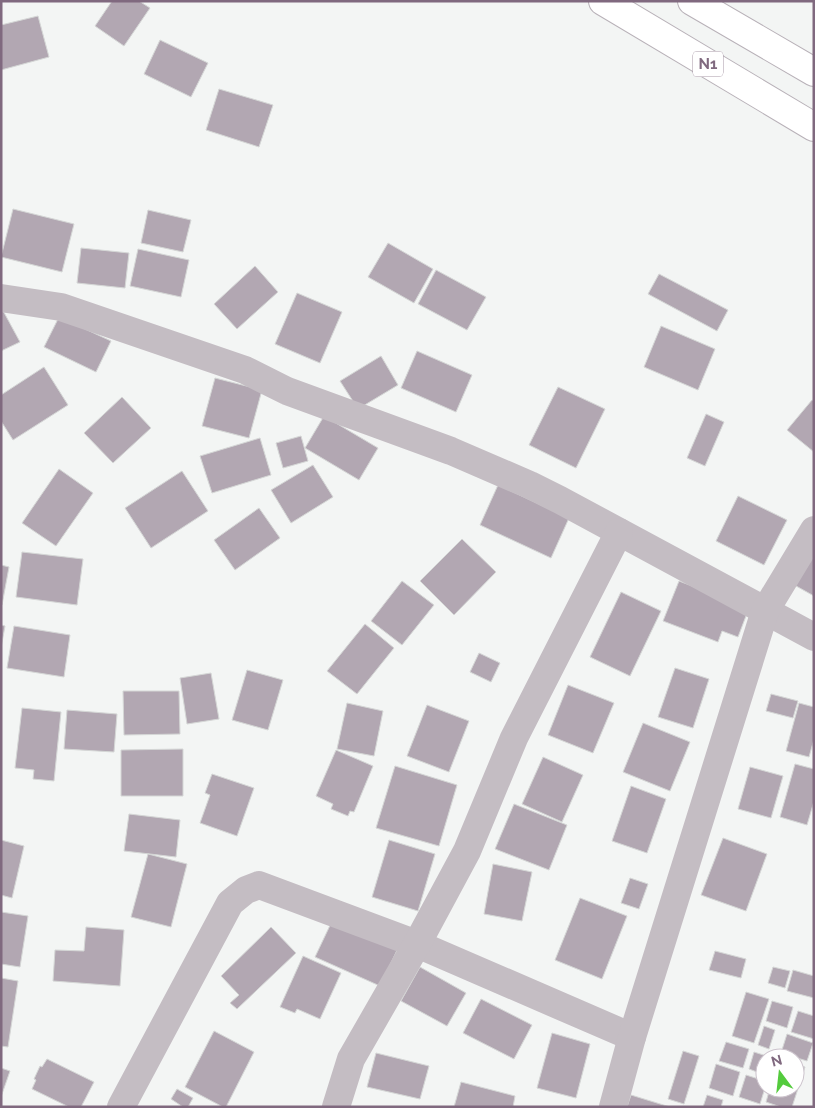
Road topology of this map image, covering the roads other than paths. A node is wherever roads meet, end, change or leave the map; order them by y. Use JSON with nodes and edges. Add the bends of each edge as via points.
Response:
{"nodes":[{"id":1,"x":603,"y":1,"type":"edge"},
{"id":2,"x":692,"y":1,"type":"edge"},
{"id":3,"x":814,"y":72,"type":"edge"},
{"id":4,"x":814,"y":127,"type":"edge"},
{"id":5,"x":1,"y":298,"type":"edge"},
{"id":6,"x":814,"y":530,"type":"edge"},
{"id":7,"x":619,"y":532,"type":"junction"},
{"id":8,"x":766,"y":611,"type":"junction"},
{"id":9,"x":814,"y":637,"type":"edge"},
{"id":10,"x":417,"y":944,"type":"junction"},
{"id":11,"x":632,"y":1038,"type":"junction"},
{"id":12,"x":121,"y":1107,"type":"edge"},
{"id":13,"x":336,"y":1107,"type":"edge"},
{"id":14,"x":613,"y":1107,"type":"edge"}],
"edges":[{"from":1,"to":4,"type":"main road","number":"N1"},
{"from":2,"to":3,"type":"main road"},
{"from":5,"to":7,"type":"street","via":[[61,307],[244,370],[287,391],[433,444],[530,485]]},
{"from":6,"to":8,"type":"street"},
{"from":7,"to":8,"type":"street"},
{"from":7,"to":10,"type":"street","via":[[514,738],[467,851]]},
{"from":8,"to":9,"type":"street"},
{"from":8,"to":11,"type":"street"},
{"from":10,"to":11,"type":"street"},
{"from":10,"to":12,"type":"street","via":[[259,885],[246,890],[230,903]]},
{"from":10,"to":13,"type":"street","via":[[351,1059]]},
{"from":11,"to":14,"type":"street"}]}
